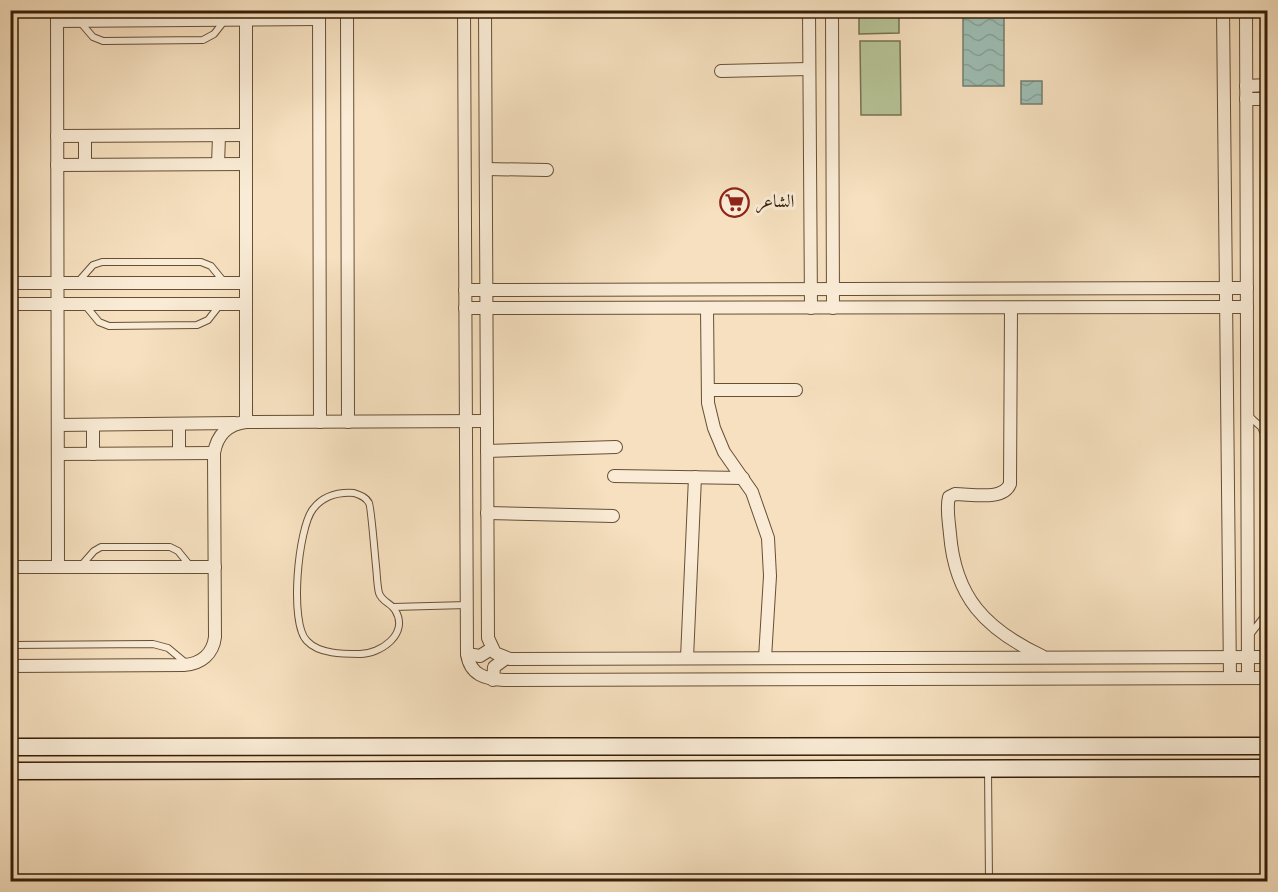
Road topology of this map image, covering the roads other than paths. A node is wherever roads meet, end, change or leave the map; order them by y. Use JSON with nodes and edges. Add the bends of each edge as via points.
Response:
{"nodes":[{"id":1,"x":347,"y":10,"type":"edge"},
{"id":2,"x":464,"y":10,"type":"edge"},
{"id":3,"x":485,"y":10,"type":"edge"},
{"id":4,"x":809,"y":10,"type":"edge"},
{"id":5,"x":832,"y":10,"type":"edge"},
{"id":6,"x":1223,"y":10,"type":"edge"},
{"id":7,"x":1246,"y":10,"type":"edge"},
{"id":8,"x":246,"y":15,"type":"edge"},
{"id":9,"x":319,"y":15,"type":"edge"},
{"id":10,"x":57,"y":16,"type":"edge"},
{"id":11,"x":225,"y":20,"type":"junction"},
{"id":12,"x":78,"y":21,"type":"junction"},
{"id":13,"x":809,"y":69,"type":"junction"},
{"id":14,"x":721,"y":71,"type":"dead end"},
{"id":15,"x":1268,"y":85,"type":"edge"},
{"id":16,"x":1246,"y":86,"type":"junction"},
{"id":17,"x":1246,"y":99,"type":"junction"},
{"id":18,"x":1268,"y":99,"type":"edge"},
{"id":19,"x":246,"y":135,"type":"junction"},
{"id":20,"x":57,"y":136,"type":"junction"},
{"id":21,"x":85,"y":136,"type":"junction"},
{"id":22,"x":219,"y":136,"type":"junction"},
{"id":23,"x":85,"y":164,"type":"junction"},
{"id":24,"x":218,"y":164,"type":"junction"},
{"id":25,"x":246,"y":164,"type":"junction"},
{"id":26,"x":57,"y":165,"type":"junction"},
{"id":27,"x":486,"y":169,"type":"junction"},
{"id":28,"x":547,"y":170,"type":"dead end"},
{"id":29,"x":10,"y":283,"type":"edge"},
{"id":30,"x":57,"y":283,"type":"junction"},
{"id":31,"x":78,"y":283,"type":"junction"},
{"id":32,"x":225,"y":283,"type":"junction"},
{"id":33,"x":246,"y":283,"type":"junction"},
{"id":34,"x":1226,"y":288,"type":"junction"},
{"id":35,"x":1247,"y":288,"type":"junction"},
{"id":36,"x":811,"y":289,"type":"junction"},
{"id":37,"x":833,"y":289,"type":"junction"},
{"id":38,"x":465,"y":290,"type":"junction"},
{"id":39,"x":486,"y":290,"type":"junction"},
{"id":40,"x":10,"y":304,"type":"edge"},
{"id":41,"x":57,"y":304,"type":"junction"},
{"id":42,"x":84,"y":304,"type":"junction"},
{"id":43,"x":220,"y":304,"type":"junction"},
{"id":44,"x":246,"y":304,"type":"junction"},
{"id":45,"x":1226,"y":307,"type":"junction"},
{"id":46,"x":1247,"y":307,"type":"junction"},
{"id":47,"x":465,"y":308,"type":"junction"},
{"id":48,"x":487,"y":308,"type":"junction"},
{"id":49,"x":707,"y":308,"type":"junction"},
{"id":50,"x":811,"y":308,"type":"junction"},
{"id":51,"x":833,"y":308,"type":"junction"},
{"id":52,"x":1011,"y":308,"type":"junction"},
{"id":53,"x":708,"y":390,"type":"junction"},
{"id":54,"x":796,"y":390,"type":"dead end"},
{"id":55,"x":1247,"y":413,"type":"junction"},
{"id":56,"x":466,"y":421,"type":"junction"},
{"id":57,"x":487,"y":421,"type":"junction"},
{"id":58,"x":320,"y":422,"type":"junction"},
{"id":59,"x":348,"y":422,"type":"junction"},
{"id":60,"x":241,"y":423,"type":"junction"},
{"id":61,"x":179,"y":424,"type":"junction"},
{"id":62,"x":58,"y":425,"type":"junction"},
{"id":63,"x":93,"y":425,"type":"junction"},
{"id":64,"x":616,"y":447,"type":"dead end"},
{"id":65,"x":487,"y":451,"type":"junction"},
{"id":66,"x":179,"y":453,"type":"junction"},
{"id":67,"x":214,"y":453,"type":"junction"},
{"id":68,"x":58,"y":454,"type":"junction"},
{"id":69,"x":93,"y":454,"type":"junction"},
{"id":70,"x":614,"y":476,"type":"dead end"},
{"id":71,"x":694,"y":477,"type":"junction"},
{"id":72,"x":743,"y":478,"type":"junction"},
{"id":73,"x":488,"y":513,"type":"junction"},
{"id":74,"x":613,"y":516,"type":"dead end"},
{"id":75,"x":10,"y":567,"type":"edge"},
{"id":76,"x":58,"y":567,"type":"junction"},
{"id":77,"x":80,"y":567,"type":"junction"},
{"id":78,"x":192,"y":567,"type":"junction"},
{"id":79,"x":215,"y":567,"type":"junction"},
{"id":80,"x":467,"y":605,"type":"junction"},
{"id":81,"x":393,"y":607,"type":"junction"},
{"id":82,"x":1248,"y":640,"type":"junction"},
{"id":83,"x":10,"y":645,"type":"edge"},
{"id":84,"x":491,"y":649,"type":"junction"},
{"id":85,"x":467,"y":654,"type":"junction"},
{"id":86,"x":1046,"y":657,"type":"junction"},
{"id":87,"x":1230,"y":657,"type":"junction"},
{"id":88,"x":1248,"y":657,"type":"junction"},
{"id":89,"x":1268,"y":657,"type":"edge"},
{"id":90,"x":687,"y":658,"type":"junction"},
{"id":91,"x":765,"y":658,"type":"junction"},
{"id":92,"x":505,"y":659,"type":"junction"},
{"id":93,"x":189,"y":665,"type":"junction"},
{"id":94,"x":10,"y":666,"type":"edge"},
{"id":95,"x":1230,"y":678,"type":"junction"},
{"id":96,"x":1248,"y":678,"type":"junction"},
{"id":97,"x":1268,"y":678,"type":"edge"},
{"id":98,"x":493,"y":680,"type":"junction"},
{"id":99,"x":1268,"y":746,"type":"edge"},
{"id":100,"x":10,"y":747,"type":"edge"},
{"id":101,"x":988,"y":768,"type":"junction"},
{"id":102,"x":1268,"y":768,"type":"edge"},
{"id":103,"x":10,"y":771,"type":"edge"},
{"id":104,"x":989,"y":882,"type":"edge"}],
"edges":[{"from":1,"to":59,"type":"street"},
{"from":2,"to":38,"type":"street"},
{"from":3,"to":27,"type":"street"},
{"from":4,"to":13,"type":"street"},
{"from":5,"to":37,"type":"street"},
{"from":6,"to":34,"type":"street"},
{"from":7,"to":16,"type":"street"},
{"from":8,"to":9,"type":"street"},
{"from":8,"to":11,"type":"street"},
{"from":8,"to":19,"type":"street"},
{"from":9,"to":58,"type":"street"},
{"from":10,"to":12,"type":"street"},
{"from":10,"to":20,"type":"street"},
{"from":11,"to":12,"type":"street"},
{"from":11,"to":12,"type":"lane","via":[[214,34],[202,40],[103,41],[93,37]]},
{"from":13,"to":14,"type":"street"},
{"from":13,"to":36,"type":"street"},
{"from":15,"to":16,"type":"street"},
{"from":16,"to":17,"type":"street"},
{"from":17,"to":18,"type":"street"},
{"from":17,"to":35,"type":"street"},
{"from":19,"to":22,"type":"street"},
{"from":19,"to":25,"type":"street"},
{"from":20,"to":21,"type":"street"},
{"from":20,"to":26,"type":"street"},
{"from":21,"to":22,"type":"street"},
{"from":21,"to":23,"type":"street"},
{"from":22,"to":24,"type":"street"},
{"from":23,"to":24,"type":"street"},
{"from":23,"to":26,"type":"street"},
{"from":24,"to":25,"type":"street"},
{"from":25,"to":33,"type":"street"},
{"from":26,"to":30,"type":"street"},
{"from":27,"to":28,"type":"street"},
{"from":27,"to":39,"type":"street"},
{"from":29,"to":30,"type":"street"},
{"from":30,"to":31,"type":"street"},
{"from":30,"to":41,"type":"street"},
{"from":31,"to":32,"type":"street"},
{"from":31,"to":32,"type":"lane","via":[[97,263],[201,262],[211,266]]},
{"from":32,"to":33,"type":"street"},
{"from":33,"to":44,"type":"street"},
{"from":34,"to":35,"type":"street"},
{"from":34,"to":37,"type":"street"},
{"from":34,"to":45,"type":"street"},
{"from":35,"to":46,"type":"street"},
{"from":36,"to":37,"type":"street"},
{"from":36,"to":39,"type":"street"},
{"from":36,"to":50,"type":"street"},
{"from":37,"to":51,"type":"street"},
{"from":38,"to":39,"type":"street"},
{"from":38,"to":47,"type":"street"},
{"from":39,"to":48,"type":"street"},
{"from":40,"to":41,"type":"street"},
{"from":41,"to":42,"type":"street"},
{"from":41,"to":62,"type":"street"},
{"from":42,"to":43,"type":"street"},
{"from":42,"to":43,"type":"lane","via":[[99,322],[110,326],[197,325],[208,320]]},
{"from":43,"to":44,"type":"street"},
{"from":44,"to":60,"type":"street"},
{"from":45,"to":46,"type":"street"},
{"from":45,"to":52,"type":"street"},
{"from":45,"to":87,"type":"street"},
{"from":46,"to":55,"type":"street"},
{"from":47,"to":48,"type":"street"},
{"from":47,"to":56,"type":"street"},
{"from":48,"to":49,"type":"street"},
{"from":48,"to":57,"type":"street"},
{"from":49,"to":50,"type":"street"},
{"from":49,"to":53,"type":"street"},
{"from":50,"to":51,"type":"street"},
{"from":51,"to":52,"type":"street"},
{"from":52,"to":86,"type":"street","via":[[1010,484],[999,494],[949,497],[951,552],[958,581],[977,608],[1005,634]]},
{"from":53,"to":54,"type":"street"},
{"from":53,"to":72,"type":"street","via":[[710,416],[718,441]]},
{"from":55,"to":82,"type":"street"},
{"from":55,"to":82,"type":"lane","via":[[1263,429],[1266,448],[1266,614]]},
{"from":56,"to":57,"type":"street"},
{"from":56,"to":59,"type":"street"},
{"from":56,"to":80,"type":"street"},
{"from":57,"to":65,"type":"street"},
{"from":58,"to":59,"type":"street"},
{"from":58,"to":60,"type":"street"},
{"from":60,"to":61,"type":"street"},
{"from":60,"to":67,"type":"street","via":[[221,435]]},
{"from":61,"to":63,"type":"street"},
{"from":61,"to":66,"type":"street"},
{"from":62,"to":63,"type":"street"},
{"from":62,"to":68,"type":"street"},
{"from":63,"to":69,"type":"street"},
{"from":64,"to":65,"type":"street"},
{"from":65,"to":73,"type":"street"},
{"from":66,"to":67,"type":"street"},
{"from":66,"to":69,"type":"street"},
{"from":67,"to":79,"type":"street"},
{"from":68,"to":69,"type":"street"},
{"from":68,"to":76,"type":"street"},
{"from":70,"to":71,"type":"street"},
{"from":71,"to":72,"type":"street"},
{"from":71,"to":90,"type":"street"},
{"from":72,"to":91,"type":"street","via":[[759,507],[770,551]]},
{"from":73,"to":74,"type":"street"},
{"from":73,"to":84,"type":"street"},
{"from":75,"to":76,"type":"street"},
{"from":76,"to":77,"type":"street"},
{"from":77,"to":78,"type":"street"},
{"from":77,"to":78,"type":"lane","via":[[101,547],[166,546],[178,551]]},
{"from":78,"to":79,"type":"street"},
{"from":79,"to":93,"type":"street","via":[[214,643],[205,658]]},
{"from":80,"to":81,"type":"lane"},
{"from":80,"to":85,"type":"street"},
{"from":81,"to":81,"type":"lane","via":[[398,618],[396,630],[386,646],[375,652],[353,654],[319,649],[302,635],[297,612],[303,536],[307,518],[323,499],[346,493],[362,495],[369,502],[379,593]]},
{"from":82,"to":88,"type":"street"},
{"from":83,"to":93,"type":"lane","via":[[158,645]]},
{"from":84,"to":85,"type":"street","via":[[480,656]]},
{"from":84,"to":92,"type":"street"},
{"from":85,"to":98,"type":"street","via":[[473,670]]},
{"from":86,"to":87,"type":"street"},
{"from":86,"to":91,"type":"street"},
{"from":87,"to":88,"type":"street"},
{"from":87,"to":95,"type":"street"},
{"from":88,"to":89,"type":"street"},
{"from":88,"to":96,"type":"street"},
{"from":90,"to":91,"type":"street"},
{"from":90,"to":92,"type":"street"},
{"from":92,"to":98,"type":"street","via":[[494,667]]},
{"from":93,"to":94,"type":"street"},
{"from":95,"to":96,"type":"street"},
{"from":95,"to":98,"type":"street"},
{"from":96,"to":97,"type":"street"},
{"from":99,"to":100,"type":"street"},
{"from":101,"to":102,"type":"street"},
{"from":101,"to":103,"type":"street"},
{"from":101,"to":104,"type":"lane"}]}
